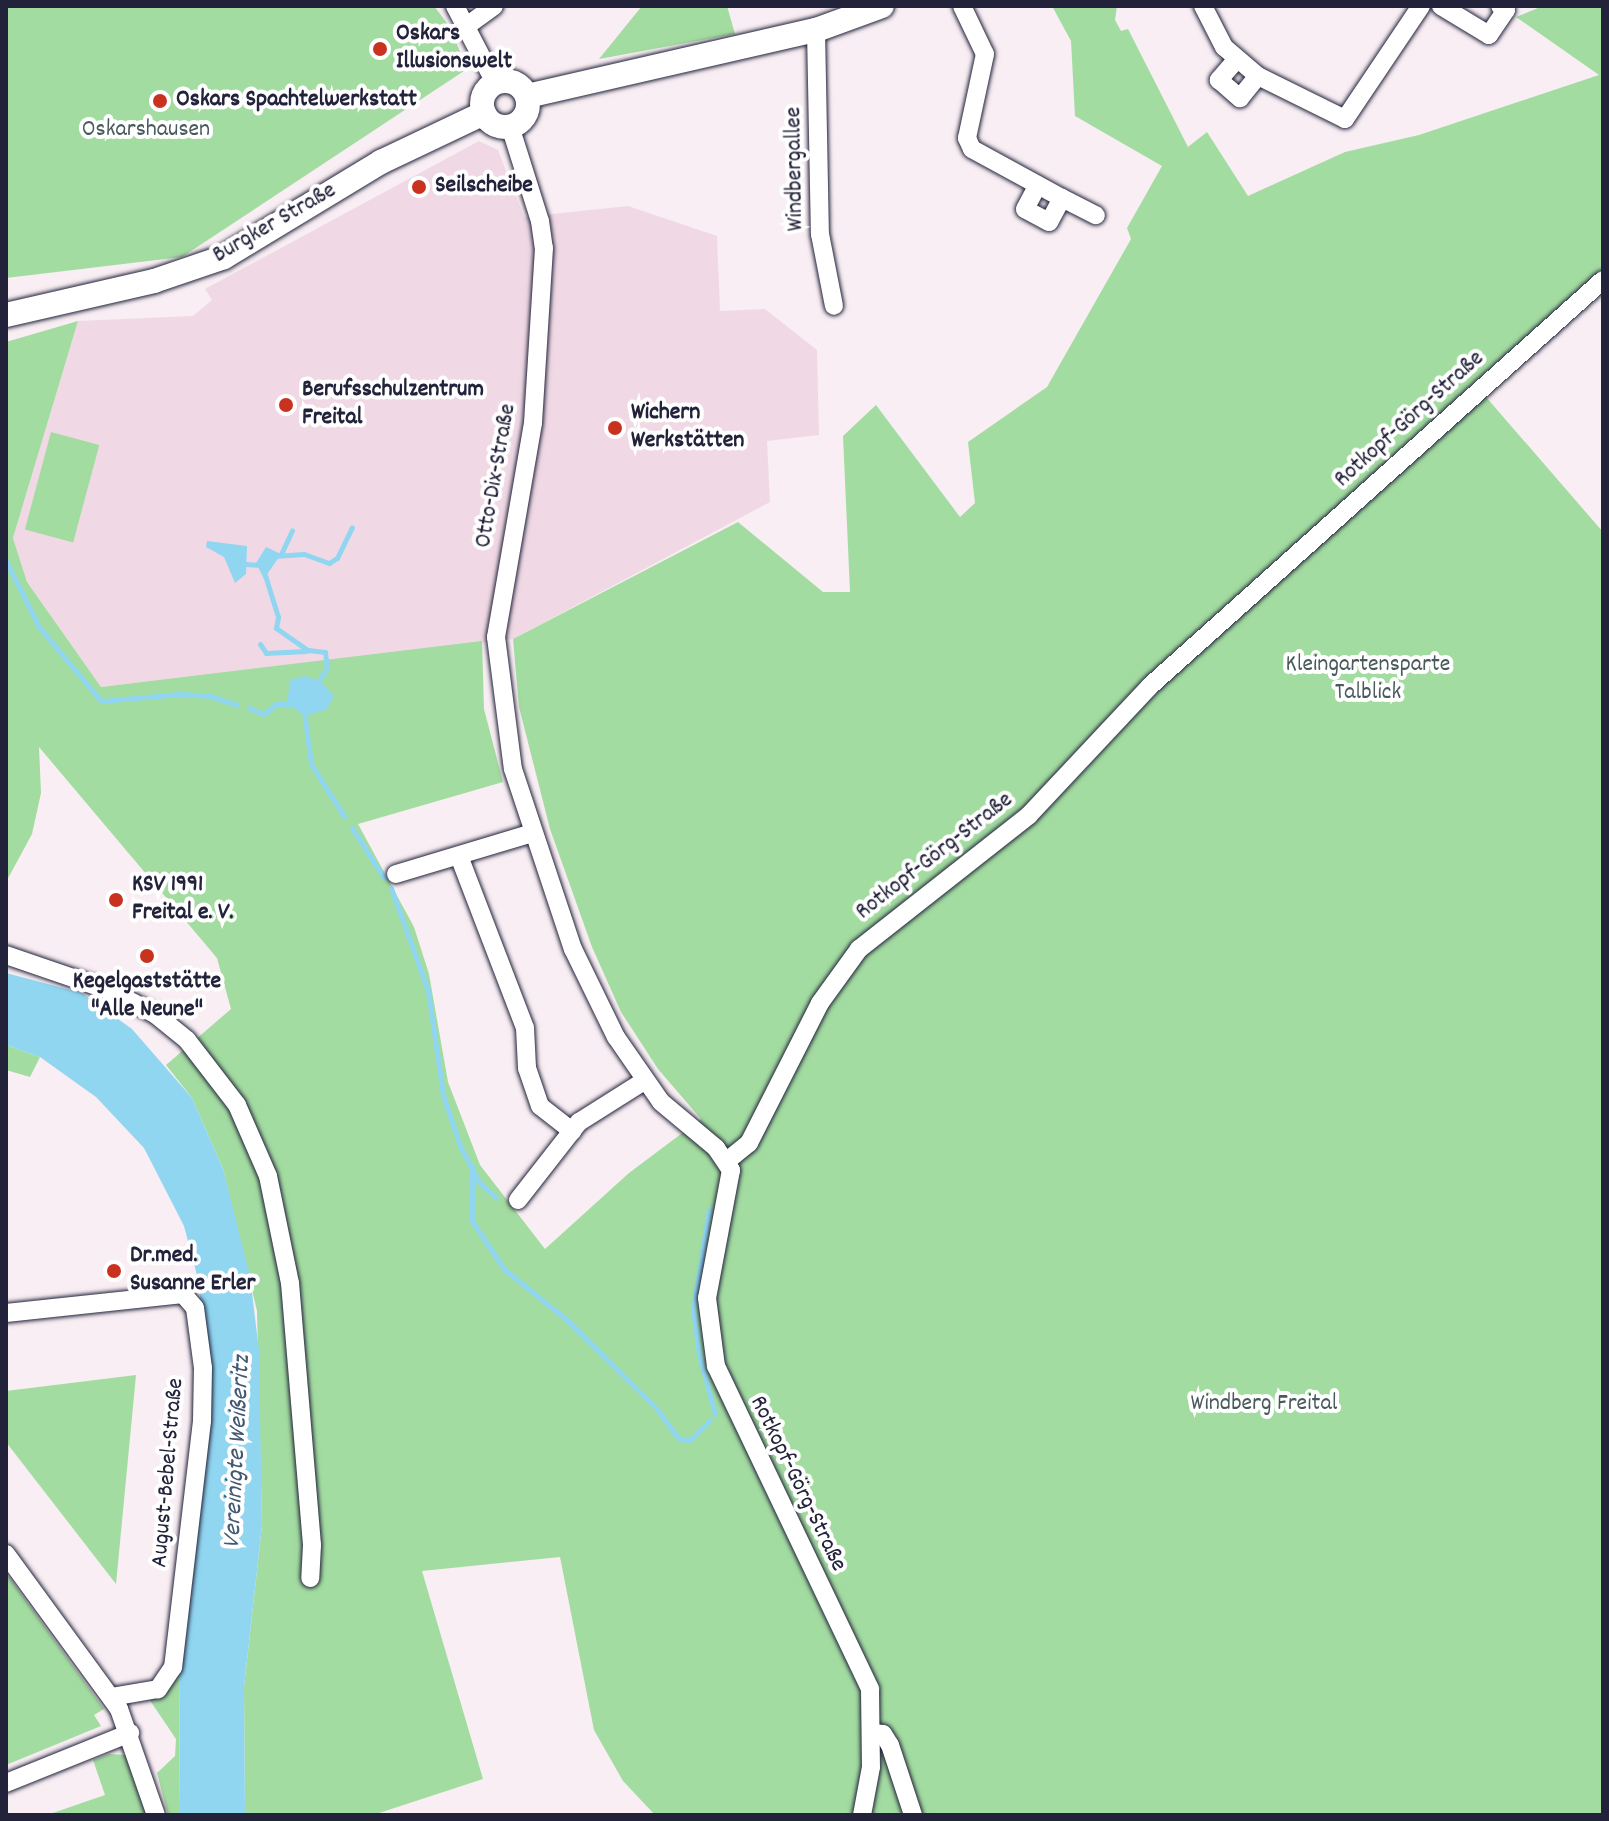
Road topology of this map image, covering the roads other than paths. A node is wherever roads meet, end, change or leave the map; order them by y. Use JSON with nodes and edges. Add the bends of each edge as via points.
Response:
{"nodes":[{"id":1,"x":455,"y":6,"type":"edge"},
{"id":2,"x":494,"y":6,"type":"edge"},
{"id":3,"x":882,"y":6,"type":"edge"},
{"id":4,"x":962,"y":6,"type":"edge"},
{"id":5,"x":1203,"y":6,"type":"edge"},
{"id":6,"x":1421,"y":6,"type":"edge"},
{"id":7,"x":1441,"y":6,"type":"edge"},
{"id":8,"x":1500,"y":6,"type":"edge"},
{"id":9,"x":1467,"y":12,"type":"edge"},
{"id":10,"x":468,"y":25,"type":"junction"},
{"id":11,"x":816,"y":30,"type":"junction"},
{"id":12,"x":1237,"y":59,"type":"junction"},
{"id":13,"x":1258,"y":76,"type":"junction"},
{"id":14,"x":495,"y":83,"type":"junction"},
{"id":15,"x":527,"y":96,"type":"junction"},
{"id":16,"x":484,"y":113,"type":"junction"},
{"id":17,"x":510,"y":126,"type":"junction"},
{"id":18,"x":1038,"y":185,"type":"junction"},
{"id":19,"x":1062,"y":198,"type":"junction"},
{"id":20,"x":1096,"y":215,"type":"dead end"},
{"id":21,"x":1603,"y":280,"type":"edge"},
{"id":22,"x":834,"y":306,"type":"dead end"},
{"id":23,"x":6,"y":315,"type":"edge"},
{"id":24,"x":533,"y":833,"type":"junction"},
{"id":25,"x":459,"y":856,"type":"junction"},
{"id":26,"x":396,"y":874,"type":"dead end"},
{"id":27,"x":6,"y":955,"type":"edge"},
{"id":28,"x":644,"y":1081,"type":"junction"},
{"id":29,"x":572,"y":1131,"type":"junction"},
{"id":30,"x":728,"y":1160,"type":"junction"},
{"id":31,"x":518,"y":1200,"type":"dead end"},
{"id":32,"x":6,"y":1313,"type":"edge"},
{"id":33,"x":6,"y":1554,"type":"edge"},
{"id":34,"x":310,"y":1578,"type":"dead end"},
{"id":35,"x":111,"y":1697,"type":"junction"},
{"id":36,"x":130,"y":1733,"type":"junction"},
{"id":37,"x":872,"y":1733,"type":"junction"},
{"id":38,"x":6,"y":1783,"type":"edge"},
{"id":39,"x":156,"y":1815,"type":"edge"},
{"id":40,"x":862,"y":1815,"type":"edge"},
{"id":41,"x":913,"y":1815,"type":"edge"}],
"edges":[{"from":1,"to":10,"type":"street"},
{"from":2,"to":10,"type":"street"},
{"from":3,"to":11,"type":"main road"},
{"from":4,"to":18,"type":"street","via":[[985,54],[967,138],[972,149]]},
{"from":5,"to":12,"type":"street","via":[[1216,35]]},
{"from":6,"to":13,"type":"street","via":[[1345,119]]},
{"from":7,"to":9,"type":"street"},
{"from":8,"to":9,"type":"street","via":[[1506,10],[1489,35]]},
{"from":10,"to":14,"type":"street"},
{"from":11,"to":15,"type":"main road"},
{"from":11,"to":22,"type":"street","name":"Windbergallee","via":[[820,234]]},
{"from":12,"to":13,"type":"street"},
{"from":12,"to":13,"type":"street","via":[[1219,80],[1240,98]]},
{"from":14,"to":15,"type":"main road","via":[[510,81]]},
{"from":14,"to":16,"type":"main road","via":[[485,93]]},
{"from":15,"to":17,"type":"main road","via":[[527,111]]},
{"from":16,"to":17,"type":"main road","via":[[495,124]]},
{"from":16,"to":23,"type":"main road","name":"Burgker Straße","via":[[381,162],[224,257],[154,281]]},
{"from":17,"to":24,"type":"street","name":"Otto-Dix-Straße","via":[[540,221],[543,303],[533,423],[499,601],[496,659],[513,769]]},
{"from":18,"to":19,"type":"street"},
{"from":18,"to":19,"type":"street","via":[[1025,209],[1049,222]]},
{"from":19,"to":20,"type":"street"},
{"from":21,"to":30,"type":"street","name":"Rotkopf-Görg-Straße","via":[[1150,686],[1029,815],[887,923],[846,965],[790,1057],[749,1143]]},
{"from":24,"to":25,"type":"street"},
{"from":24,"to":28,"type":"street","name":"Otto-Dix-Straße","via":[[594,996]]},
{"from":25,"to":26,"type":"street"},
{"from":25,"to":29,"type":"street","via":[[525,1028],[527,1068],[540,1106]]},
{"from":27,"to":34,"type":"street","via":[[111,991],[155,1014],[187,1040],[237,1105],[268,1176],[290,1283],[312,1545]]},
{"from":28,"to":29,"type":"street","via":[[599,1107]]},
{"from":28,"to":30,"type":"street","name":"Otto-Dix-Straße"},
{"from":29,"to":31,"type":"street"},
{"from":30,"to":37,"type":"street","name":"Rotkopf-Görg-Straße","via":[[730,1186],[711,1255],[707,1298],[716,1366],[870,1689]]},
{"from":32,"to":35,"type":"street","name":"August-Bebel-Straße","via":[[183,1294],[195,1308],[203,1368],[202,1421],[173,1667],[158,1689]]},
{"from":33,"to":35,"type":"street"},
{"from":35,"to":36,"type":"street"},
{"from":36,"to":38,"type":"street"},
{"from":36,"to":39,"type":"street"},
{"from":37,"to":40,"type":"street","name":"Rotkopf-Görg-Straße"},
{"from":37,"to":41,"type":"street","via":[[883,1734],[890,1745]]}]}
